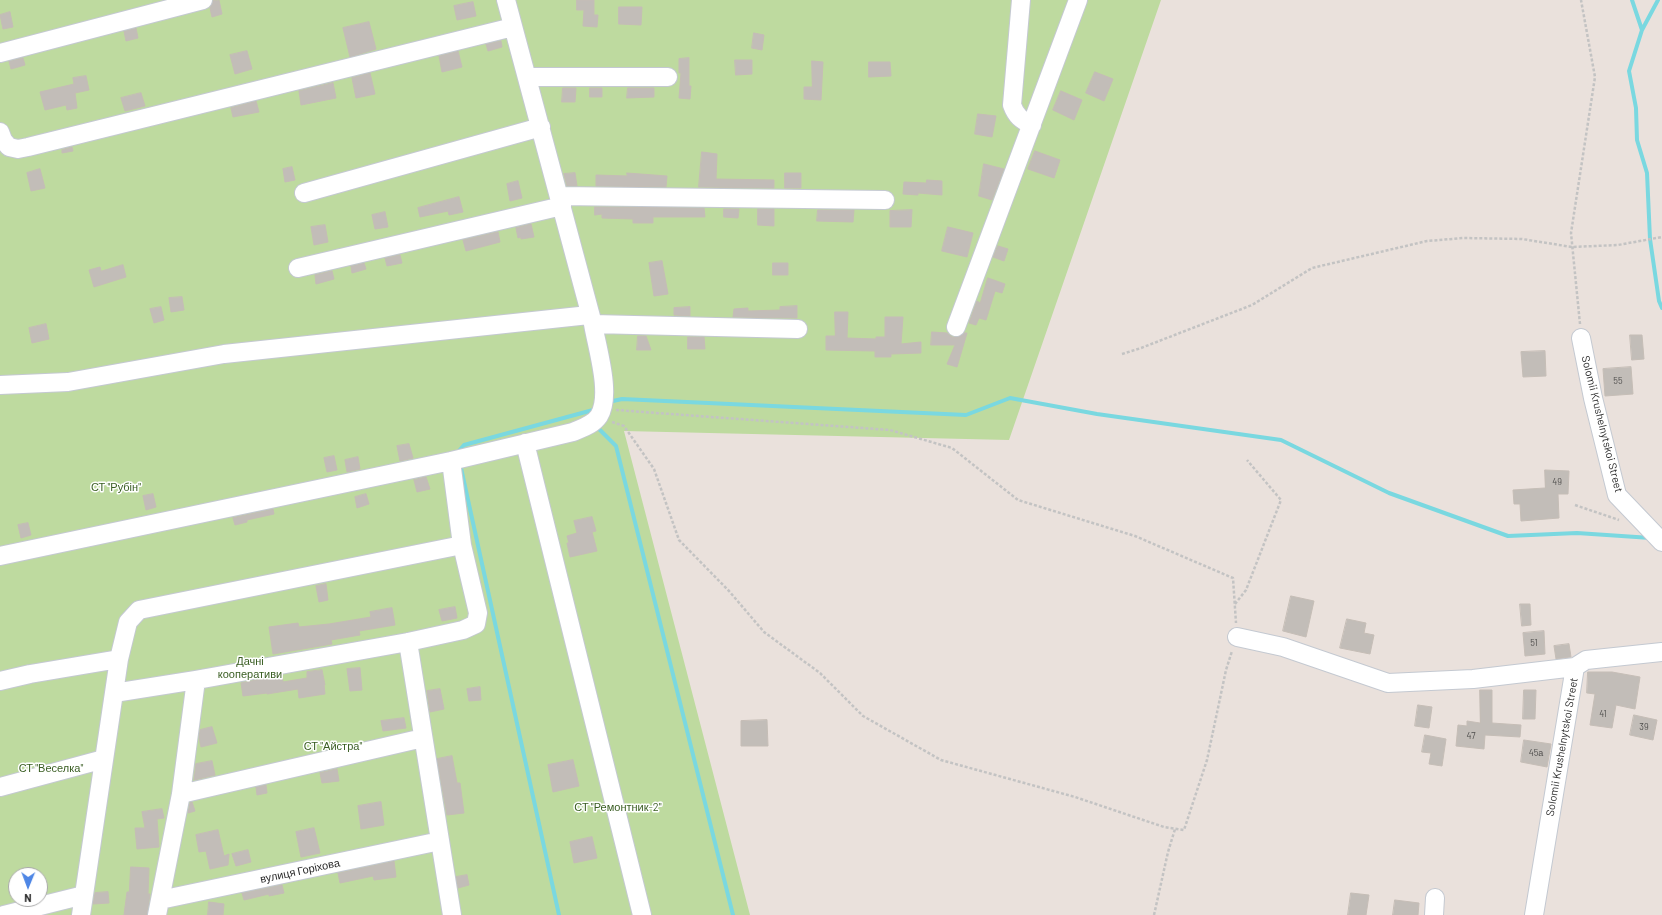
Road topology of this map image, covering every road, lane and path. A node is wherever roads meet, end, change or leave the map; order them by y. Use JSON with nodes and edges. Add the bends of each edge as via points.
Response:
{"nodes":[{"id":1,"x":203,"y":0,"type":"edge"},
{"id":2,"x":506,"y":0,"type":"edge"},
{"id":3,"x":1021,"y":0,"type":"edge"},
{"id":4,"x":1078,"y":0,"type":"edge"},
{"id":5,"x":1581,"y":0,"type":"edge"},
{"id":6,"x":513,"y":27,"type":"junction"},
{"id":7,"x":0,"y":53,"type":"edge"},
{"id":8,"x":526,"y":77,"type":"junction"},
{"id":9,"x":668,"y":77,"type":"dead end"},
{"id":10,"x":1032,"y":124,"type":"junction"},
{"id":11,"x":541,"y":126,"type":"junction"},
{"id":12,"x":0,"y":132,"type":"edge"},
{"id":13,"x":304,"y":193,"type":"dead end"},
{"id":14,"x":885,"y":200,"type":"dead end"},
{"id":15,"x":560,"y":201,"type":"junction"},
{"id":16,"x":1662,"y":237,"type":"edge"},
{"id":17,"x":1572,"y":247,"type":"junction"},
{"id":18,"x":298,"y":268,"type":"dead end"},
{"id":19,"x":591,"y":320,"type":"junction"},
{"id":20,"x":956,"y":327,"type":"dead end"},
{"id":21,"x":798,"y":329,"type":"dead end"},
{"id":22,"x":1581,"y":338,"type":"joint"},
{"id":23,"x":1122,"y":354,"type":"dead end"},
{"id":24,"x":0,"y":385,"type":"edge"},
{"id":25,"x":600,"y":413,"type":"junction"},
{"id":26,"x":525,"y":443,"type":"junction"},
{"id":27,"x":1247,"y":460,"type":"dead end"},
{"id":28,"x":451,"y":461,"type":"junction"},
{"id":29,"x":1575,"y":505,"type":"dead end"},
{"id":30,"x":1621,"y":520,"type":"dead end"},
{"id":31,"x":1656,"y":536,"type":"edge"},
{"id":32,"x":462,"y":545,"type":"junction"},
{"id":33,"x":0,"y":556,"type":"edge"},
{"id":34,"x":1234,"y":604,"type":"junction"},
{"id":35,"x":1237,"y":637,"type":"junction"},
{"id":36,"x":408,"y":642,"type":"junction"},
{"id":37,"x":1662,"y":652,"type":"edge"},
{"id":38,"x":119,"y":659,"type":"junction"},
{"id":39,"x":1575,"y":667,"type":"junction"},
{"id":40,"x":196,"y":680,"type":"junction"},
{"id":41,"x":0,"y":681,"type":"edge"},
{"id":42,"x":114,"y":693,"type":"junction"},
{"id":43,"x":423,"y":738,"type":"junction"},
{"id":44,"x":104,"y":759,"type":"junction"},
{"id":45,"x":0,"y":787,"type":"edge"},
{"id":46,"x":181,"y":794,"type":"junction"},
{"id":47,"x":1175,"y":829,"type":"junction"},
{"id":48,"x":440,"y":842,"type":"junction"},
{"id":49,"x":84,"y":895,"type":"junction"},
{"id":50,"x":159,"y":908,"type":"edge"},
{"id":51,"x":4,"y":915,"type":"edge"},
{"id":52,"x":81,"y":915,"type":"edge"},
{"id":53,"x":452,"y":915,"type":"edge"},
{"id":54,"x":642,"y":915,"type":"edge"},
{"id":55,"x":1154,"y":915,"type":"edge"},
{"id":56,"x":1534,"y":915,"type":"edge"}],
"edges":[{"from":1,"to":7,"type":"street"},
{"from":2,"to":6,"type":"street"},
{"from":3,"to":10,"type":"street","via":[[1012,105],[1022,120]]},
{"from":4,"to":10,"type":"street"},
{"from":5,"to":17,"type":"path","via":[[1595,77],[1571,233]]},
{"from":6,"to":8,"type":"street"},
{"from":6,"to":12,"type":"street","via":[[28,147],[9,147]]},
{"from":8,"to":9,"type":"street"},
{"from":8,"to":11,"type":"street"},
{"from":10,"to":20,"type":"street"},
{"from":11,"to":13,"type":"street"},
{"from":11,"to":15,"type":"street"},
{"from":14,"to":15,"type":"street"},
{"from":15,"to":18,"type":"street"},
{"from":15,"to":19,"type":"street"},
{"from":16,"to":17,"type":"path","via":[[1618,245]]},
{"from":17,"to":22,"type":"path"},
{"from":17,"to":23,"type":"path","via":[[1522,240],[1463,238],[1411,244],[1312,268],[1252,305]]},
{"from":19,"to":21,"type":"street"},
{"from":19,"to":24,"type":"street","via":[[224,354],[68,382]]},
{"from":19,"to":25,"type":"street","via":[[603,377]]},
{"from":22,"to":31,"type":"street","name":"Solomii Krushelnytskoi Street","via":[[1617,495]]},
{"from":25,"to":26,"type":"street","via":[[592,424]]},
{"from":25,"to":34,"type":"path","via":[[890,430],[952,448],[1018,500],[1134,536],[1233,578]]},
{"from":25,"to":47,"type":"path","via":[[624,426],[654,469],[679,540],[729,591],[764,632],[820,673],[863,716],[941,760],[1075,797]]},
{"from":26,"to":28,"type":"street"},
{"from":26,"to":54,"type":"street"},
{"from":27,"to":34,"type":"path","via":[[1281,500],[1246,590]]},
{"from":28,"to":32,"type":"street"},
{"from":28,"to":33,"type":"street"},
{"from":29,"to":30,"type":"path"},
{"from":32,"to":36,"type":"street","via":[[478,612],[476,624],[463,630]]},
{"from":32,"to":38,"type":"street","via":[[140,610],[128,622]]},
{"from":34,"to":35,"type":"path"},
{"from":35,"to":39,"type":"street","via":[[1283,648],[1388,683],[1473,680]]},
{"from":35,"to":47,"type":"path","via":[[1226,670],[1205,767],[1184,830]]},
{"from":36,"to":40,"type":"street"},
{"from":36,"to":43,"type":"street"},
{"from":37,"to":39,"type":"street","name":"Solomii Krushelnytskoi Street","via":[[1586,660]]},
{"from":38,"to":41,"type":"street"},
{"from":38,"to":42,"type":"street"},
{"from":39,"to":56,"type":"street","name":"Solomii Krushelnytskoi Street"},
{"from":40,"to":42,"type":"street"},
{"from":40,"to":46,"type":"street"},
{"from":42,"to":44,"type":"street"},
{"from":43,"to":46,"type":"street"},
{"from":43,"to":48,"type":"street"},
{"from":44,"to":45,"type":"street"},
{"from":44,"to":49,"type":"street"},
{"from":46,"to":50,"type":"street"},
{"from":47,"to":55,"type":"path"},
{"from":48,"to":50,"type":"street","name":"вулиця Горіхова"},
{"from":48,"to":53,"type":"street"},
{"from":49,"to":51,"type":"street"},
{"from":49,"to":52,"type":"street"}]}
